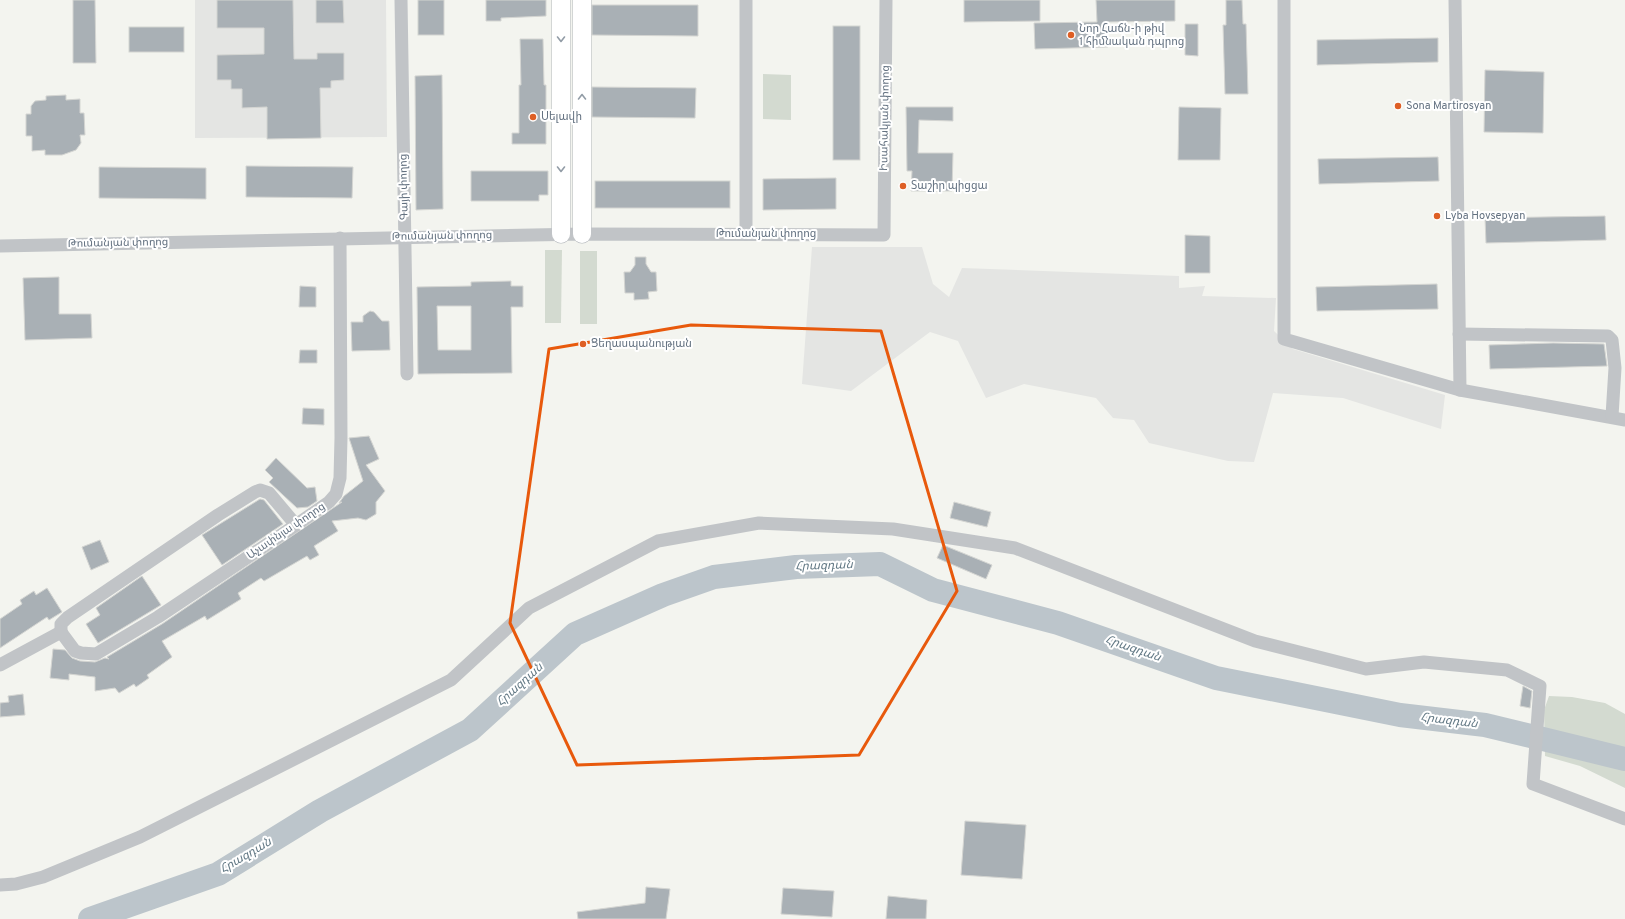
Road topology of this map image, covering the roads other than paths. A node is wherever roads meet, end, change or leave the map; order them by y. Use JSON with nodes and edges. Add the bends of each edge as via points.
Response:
{"nodes":[{"id":1,"x":401,"y":0,"type":"edge"},
{"id":2,"x":561,"y":0,"type":"edge"},
{"id":3,"x":582,"y":0,"type":"edge"},
{"id":4,"x":746,"y":0,"type":"edge"},
{"id":5,"x":886,"y":0,"type":"edge"},
{"id":6,"x":1284,"y":0,"type":"edge"},
{"id":7,"x":1455,"y":0,"type":"edge"},
{"id":8,"x":561,"y":234,"type":"junction"},
{"id":9,"x":582,"y":234,"type":"junction"},
{"id":10,"x":746,"y":234,"type":"junction"},
{"id":11,"x":884,"y":235,"type":"joint"},
{"id":12,"x":405,"y":237,"type":"junction"},
{"id":13,"x":340,"y":238,"type":"junction"},
{"id":14,"x":0,"y":246,"type":"edge"},
{"id":15,"x":1459,"y":334,"type":"junction"},
{"id":16,"x":407,"y":374,"type":"dead end"},
{"id":17,"x":1460,"y":390,"type":"junction"},
{"id":18,"x":1612,"y":416,"type":"junction"},
{"id":19,"x":1625,"y":420,"type":"edge"},
{"id":20,"x":296,"y":525,"type":"junction"},
{"id":21,"x":61,"y":632,"type":"junction"},
{"id":22,"x":0,"y":665,"type":"edge"},
{"id":23,"x":1625,"y":819,"type":"edge"},
{"id":24,"x":0,"y":886,"type":"edge"}],
"edges":[{"from":1,"to":12,"type":"street","name":"Գայի փողոց"},
{"from":2,"to":8,"type":"street","one_way":true},
{"from":9,"to":3,"type":"street","one_way":true},
{"from":4,"to":10,"type":"street"},
{"from":5,"to":11,"type":"street","name":"Իսահակյան փողոց"},
{"from":6,"to":17,"type":"street","via":[[1284,338]]},
{"from":7,"to":15,"type":"street"},
{"from":8,"to":9,"type":"street","name":"Թումանյան փողոց"},
{"from":8,"to":12,"type":"street","name":"Թումանյան փողոց"},
{"from":9,"to":10,"type":"street","name":"Թումանյան փողոց"},
{"from":10,"to":11,"type":"street","name":"Թումանյան փողոց"},
{"from":12,"to":13,"type":"street","name":"Թումանյան փողոց"},
{"from":12,"to":16,"type":"street","name":"Գայի փողոց"},
{"from":13,"to":14,"type":"street","name":"Թումանյան փողոց"},
{"from":13,"to":20,"type":"street","name":"Աչափնյա փողոց","via":[[340,482],[336,494],[329,502]]},
{"from":15,"to":17,"type":"street"},
{"from":15,"to":18,"type":"street","via":[[1608,336],[1612,340],[1615,368]]},
{"from":17,"to":18,"type":"street"},
{"from":18,"to":19,"type":"street"},
{"from":20,"to":21,"type":"street","name":"Աչափնյա փողոց","via":[[158,617],[96,654],[74,650]]},
{"from":20,"to":21,"type":"street","via":[[268,493],[260,490],[255,492],[68,616],[61,624]]},
{"from":21,"to":22,"type":"street"},
{"from":23,"to":24,"type":"street","via":[[1533,784],[1540,686],[1507,670],[1432,663],[1366,669],[1255,641],[1015,548],[893,529],[759,523],[658,541],[529,608],[451,680],[140,837],[42,877]]}]}
